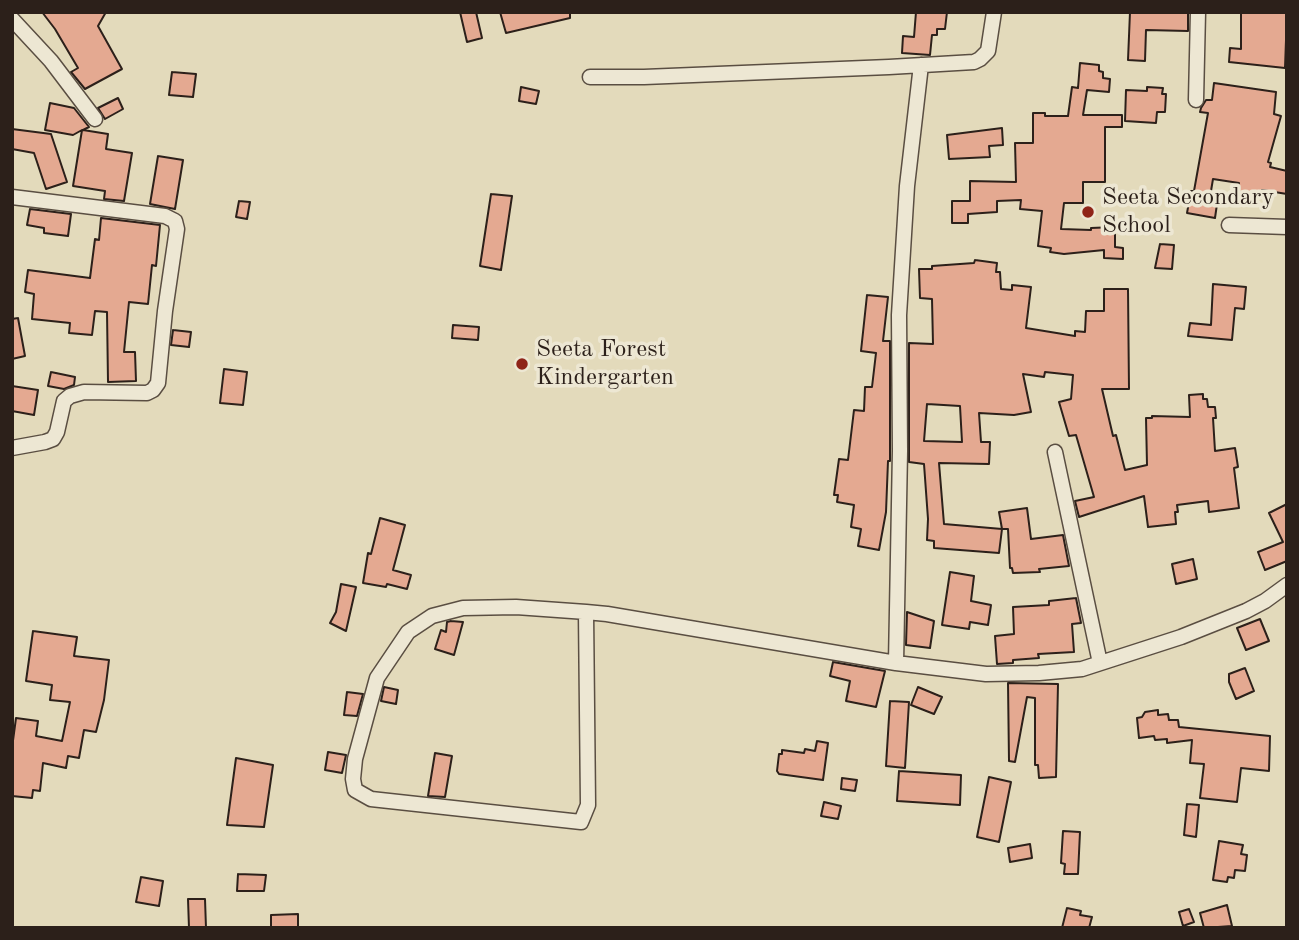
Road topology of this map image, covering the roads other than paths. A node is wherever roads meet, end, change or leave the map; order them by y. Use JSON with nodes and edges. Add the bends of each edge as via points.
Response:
{"nodes":[{"id":1,"x":994,"y":12,"type":"edge"},
{"id":2,"x":1198,"y":12,"type":"edge"},
{"id":3,"x":12,"y":19,"type":"edge"},
{"id":4,"x":921,"y":65,"type":"junction"},
{"id":5,"x":590,"y":77,"type":"dead end"},
{"id":6,"x":1196,"y":100,"type":"dead end"},
{"id":7,"x":95,"y":119,"type":"dead end"},
{"id":8,"x":12,"y":197,"type":"edge"},
{"id":9,"x":1230,"y":225,"type":"dead end"},
{"id":10,"x":1287,"y":227,"type":"edge"},
{"id":11,"x":12,"y":448,"type":"edge"},
{"id":12,"x":1055,"y":452,"type":"dead end"},
{"id":13,"x":1287,"y":586,"type":"edge"},
{"id":14,"x":586,"y":612,"type":"junction"},
{"id":15,"x":896,"y":663,"type":"junction"},
{"id":16,"x":1100,"y":663,"type":"junction"}],
"edges":[{"from":1,"to":4,"type":"street","via":[[988,51],[980,60]]},
{"from":2,"to":6,"type":"street"},
{"from":3,"to":7,"type":"street"},
{"from":4,"to":5,"type":"street"},
{"from":4,"to":15,"type":"street","via":[[907,186],[900,315]]},
{"from":8,"to":11,"type":"street","via":[[165,216],[176,221],[177,229],[158,383],[153,390],[71,396],[64,401],[53,439]]},
{"from":9,"to":10,"type":"street"},
{"from":12,"to":16,"type":"street"},
{"from":13,"to":16,"type":"street","via":[[1246,611]]},
{"from":14,"to":14,"type":"street","via":[[463,608],[432,616],[408,632],[376,678],[355,759],[355,790],[371,799],[582,822],[588,806]]},
{"from":14,"to":15,"type":"street"},
{"from":15,"to":16,"type":"street","via":[[986,674],[1039,673]]}]}
